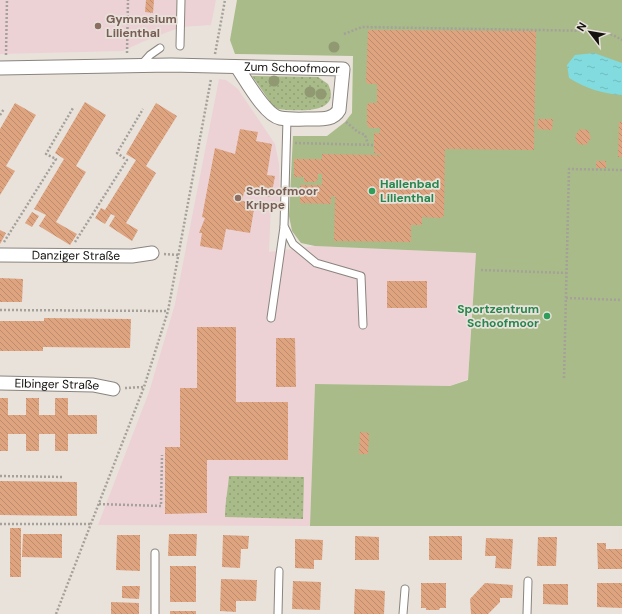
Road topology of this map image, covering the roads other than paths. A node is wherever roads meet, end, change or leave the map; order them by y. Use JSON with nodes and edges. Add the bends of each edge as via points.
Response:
{"nodes":[{"id":1,"x":181,"y":0,"type":"edge"},
{"id":2,"x":180,"y":46,"type":"dead end"},
{"id":3,"x":160,"y":48,"type":"dead end"},
{"id":4,"x":141,"y":65,"type":"junction"},
{"id":5,"x":3,"y":67,"type":"edge"},
{"id":6,"x":237,"y":67,"type":"junction"},
{"id":7,"x":287,"y":119,"type":"junction"},
{"id":8,"x":284,"y":226,"type":"junction"},
{"id":9,"x":152,"y":253,"type":"dead end"},
{"id":10,"x":2,"y":255,"type":"edge"},
{"id":11,"x":271,"y":318,"type":"dead end"},
{"id":12,"x":363,"y":325,"type":"dead end"},
{"id":13,"x":0,"y":383,"type":"edge"},
{"id":14,"x":113,"y":389,"type":"road end"},
{"id":15,"x":155,"y":554,"type":"dead end"},
{"id":16,"x":279,"y":570,"type":"dead end"},
{"id":17,"x":528,"y":581,"type":"dead end"},
{"id":18,"x":405,"y":590,"type":"dead end"},
{"id":19,"x":155,"y":614,"type":"edge"},
{"id":20,"x":278,"y":614,"type":"edge"},
{"id":21,"x":403,"y":614,"type":"edge"},
{"id":22,"x":527,"y":614,"type":"edge"}],
"edges":[{"from":1,"to":2,"type":"lane"},
{"from":3,"to":4,"type":"lane"},
{"from":4,"to":5,"type":"street","name":"Zum Schoofmoor"},
{"from":4,"to":6,"type":"street","name":"Zum Schoofmoor"},
{"from":6,"to":7,"type":"street","name":"Zum Schoofmoor","via":[[271,114]]},
{"from":6,"to":7,"type":"street","name":"Zum Schoofmoor","via":[[296,66],[343,69],[341,104],[337,114],[326,118]]},
{"from":7,"to":8,"type":"lane"},
{"from":8,"to":11,"type":"lane"},
{"from":8,"to":12,"type":"lane","via":[[293,244],[316,263],[361,276]]},
{"from":9,"to":10,"type":"street","name":"Danziger Straße","via":[[132,256]]},
{"from":13,"to":14,"type":"street","name":"Elbinger Straße","via":[[93,385]]},
{"from":15,"to":19,"type":"lane"},
{"from":16,"to":20,"type":"lane"},
{"from":17,"to":22,"type":"lane"},
{"from":18,"to":21,"type":"lane"}]}
